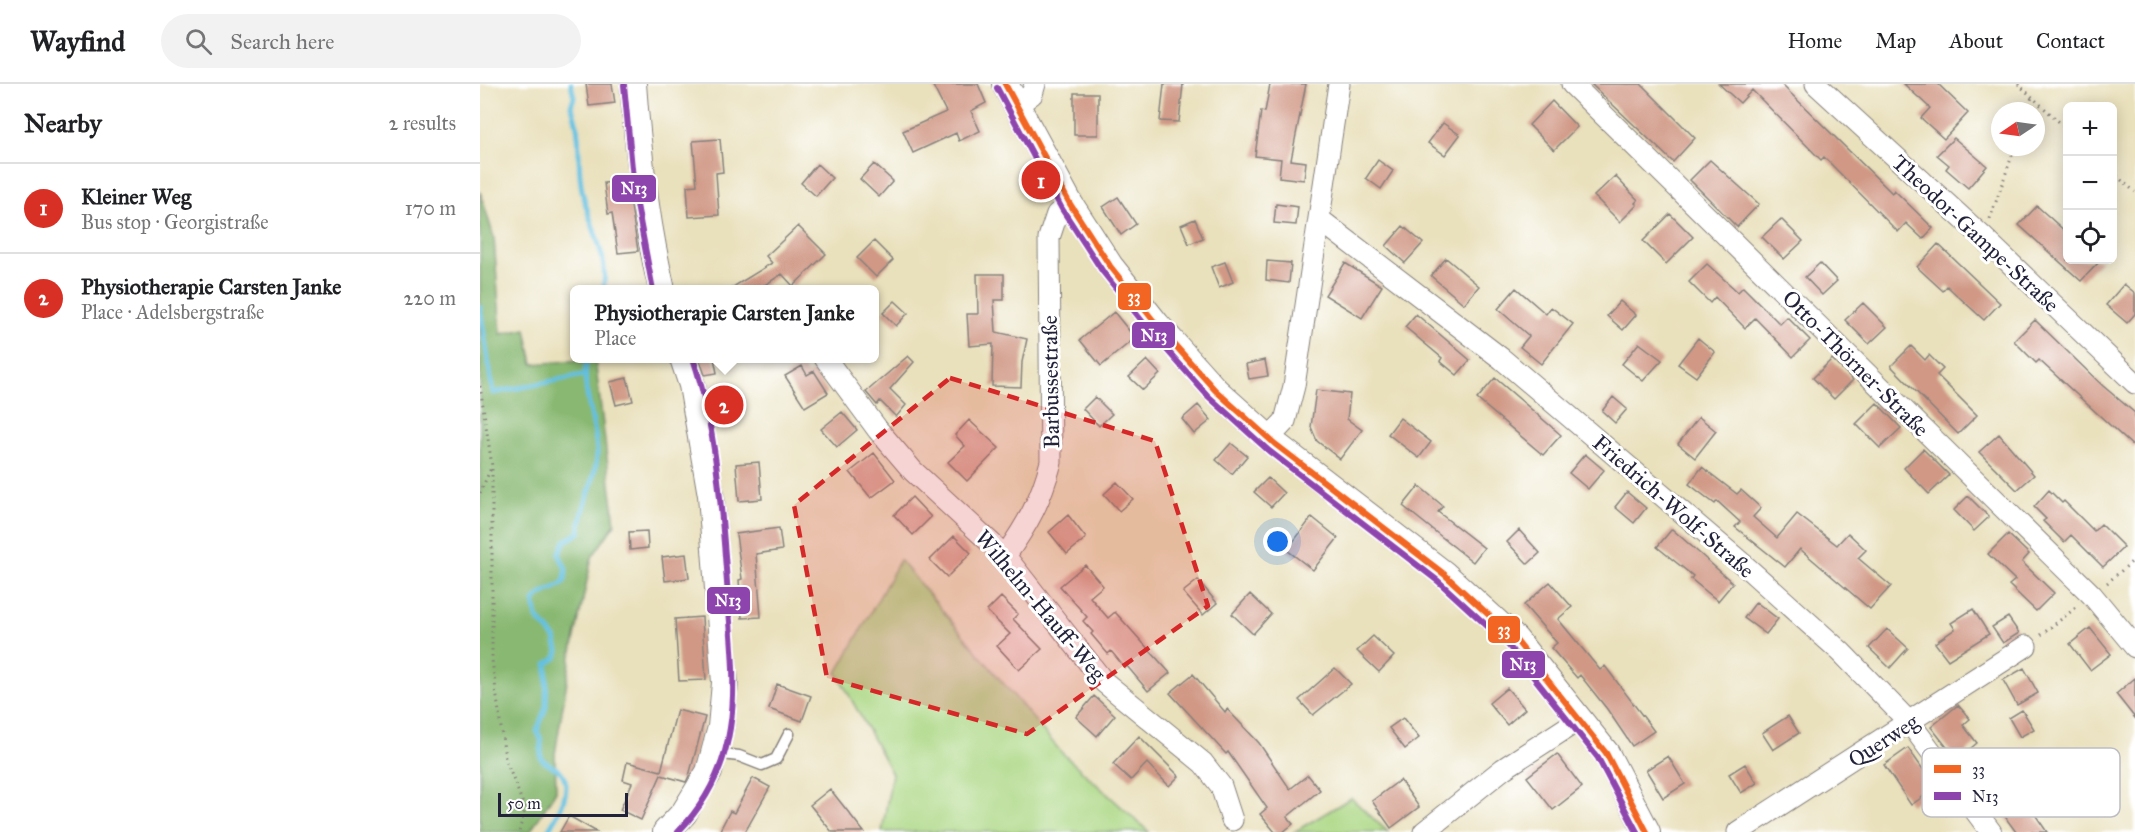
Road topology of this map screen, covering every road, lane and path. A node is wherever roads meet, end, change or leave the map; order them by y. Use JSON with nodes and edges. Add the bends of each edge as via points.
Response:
{"nodes":[{"id":1,"x":633,"y":84,"type":"edge"},
{"id":2,"x":1035,"y":84,"type":"edge"},
{"id":3,"x":1339,"y":84,"type":"edge"},
{"id":4,"x":1572,"y":84,"type":"edge"},
{"id":5,"x":1816,"y":84,"type":"edge"},
{"id":6,"x":2019,"y":84,"type":"edge"},
{"id":7,"x":1011,"y":95,"type":"edge"},
{"id":8,"x":2032,"y":97,"type":"junction"},
{"id":9,"x":2030,"y":102,"type":"edge"},
{"id":10,"x":2063,"y":126,"type":"edge"},
{"id":11,"x":2012,"y":156,"type":"edge"},
{"id":12,"x":2117,"y":176,"type":"edge"},
{"id":13,"x":2135,"y":192,"type":"edge"},
{"id":14,"x":1070,"y":204,"type":"junction"},
{"id":15,"x":1319,"y":219,"type":"junction"},
{"id":16,"x":1984,"y":238,"type":"junction"},
{"id":17,"x":661,"y":285,"type":"edge"},
{"id":18,"x":685,"y":363,"type":"edge"},
{"id":19,"x":829,"y":363,"type":"edge"},
{"id":20,"x":2135,"y":383,"type":"edge"},
{"id":21,"x":480,"y":386,"type":"edge"},
{"id":22,"x":1269,"y":438,"type":"junction"},
{"id":23,"x":492,"y":466,"type":"junction"},
{"id":24,"x":480,"y":493,"type":"edge"},
{"id":25,"x":1005,"y":556,"type":"junction"},
{"id":26,"x":2026,"y":646,"type":"dead end"},
{"id":27,"x":2135,"y":647,"type":"edge"},
{"id":28,"x":1580,"y":719,"type":"junction"},
{"id":29,"x":1910,"y":723,"type":"junction"},
{"id":30,"x":789,"y":734,"type":"dead end"},
{"id":31,"x":1929,"y":748,"type":"edge"},
{"id":32,"x":714,"y":753,"type":"junction"},
{"id":33,"x":1980,"y":817,"type":"edge"},
{"id":34,"x":1232,"y":820,"type":"dead end"},
{"id":35,"x":519,"y":832,"type":"edge"},
{"id":36,"x":666,"y":832,"type":"edge"},
{"id":37,"x":1424,"y":832,"type":"edge"},
{"id":38,"x":1647,"y":832,"type":"edge"},
{"id":39,"x":1738,"y":832,"type":"edge"},
{"id":40,"x":1991,"y":832,"type":"edge"}],
"edges":[{"from":1,"to":17,"type":"street","via":[[643,179]]},
{"from":2,"to":7,"type":"street","via":[[1032,94]]},
{"from":3,"to":15,"type":"street"},
{"from":4,"to":27,"type":"street","name":"Otto-Thörner-Straße","via":[[2092,595]]},
{"from":5,"to":16,"type":"street","name":"Theodor-Gampe-Straße"},
{"from":6,"to":8,"type":"path"},
{"from":7,"to":14,"type":"street"},
{"from":8,"to":9,"type":"path"},
{"from":8,"to":10,"type":"path"},
{"from":11,"to":16,"type":"path"},
{"from":12,"to":13,"type":"path"},
{"from":14,"to":22,"type":"street","via":[[1110,266],[1157,326],[1215,390]]},
{"from":14,"to":25,"type":"street","name":"Barbussestraße","via":[[1057,214],[1050,238],[1051,462],[1042,495]]},
{"from":15,"to":22,"type":"street","via":[[1294,386],[1285,421]]},
{"from":15,"to":29,"type":"street","name":"Friedrich-Wolf-Straße","via":[[1502,359],[1744,565],[1841,652]]},
{"from":16,"to":20,"type":"street","name":"Theodor-Gampe-Straße"},
{"from":18,"to":32,"type":"street","via":[[707,473],[717,562],[725,683]]},
{"from":19,"to":25,"type":"street","name":"Wilhelm-Hauff-Weg","via":[[913,471]]},
{"from":21,"to":23,"type":"path"},
{"from":22,"to":28,"type":"street","via":[[1444,574],[1515,639]]},
{"from":23,"to":24,"type":"path"},
{"from":23,"to":35,"type":"path","via":[[492,660],[505,758],[525,809]]},
{"from":25,"to":34,"type":"street","name":"Wilhelm-Hauff-Weg","via":[[1104,682],[1203,763],[1221,786]]},
{"from":26,"to":29,"type":"street","name":"Querweg"},
{"from":28,"to":37,"type":"street","via":[[1503,769]]},
{"from":28,"to":38,"type":"street","via":[[1606,753]]},
{"from":29,"to":31,"type":"street","name":"Friedrich-Wolf-Straße"},
{"from":29,"to":39,"type":"street","name":"Querweg"},
{"from":30,"to":32,"type":"lane","via":[[776,759],[762,765],[739,756]]},
{"from":32,"to":36,"type":"street","via":[[709,772]]},
{"from":33,"to":40,"type":"street","name":"Friedrich-Wolf-Straße"}]}
